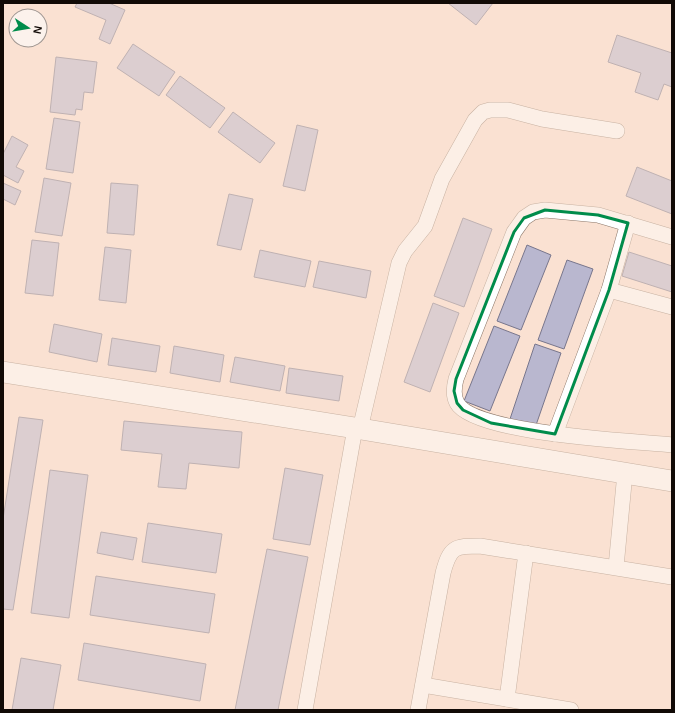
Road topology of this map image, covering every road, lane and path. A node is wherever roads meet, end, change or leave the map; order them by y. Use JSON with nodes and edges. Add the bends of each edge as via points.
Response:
{"nodes":[{"id":1,"x":617,"y":131,"type":"dead end"},
{"id":2,"x":628,"y":223,"type":"junction"},
{"id":3,"x":672,"y":237,"type":"edge"},
{"id":4,"x":609,"y":290,"type":"junction"},
{"id":5,"x":672,"y":307,"type":"edge"},
{"id":6,"x":3,"y":372,"type":"edge"},
{"id":7,"x":358,"y":428,"type":"junction"},
{"id":8,"x":555,"y":434,"type":"junction"},
{"id":9,"x":672,"y":445,"type":"edge"},
{"id":10,"x":626,"y":473,"type":"junction"},
{"id":11,"x":672,"y":481,"type":"edge"},
{"id":12,"x":526,"y":553,"type":"junction"},
{"id":13,"x":616,"y":567,"type":"junction"},
{"id":14,"x":672,"y":577,"type":"edge"},
{"id":15,"x":423,"y":685,"type":"junction"},
{"id":16,"x":507,"y":699,"type":"junction"},
{"id":17,"x":305,"y":710,"type":"edge"},
{"id":18,"x":418,"y":710,"type":"edge"},
{"id":19,"x":571,"y":710,"type":"edge"}],
"edges":[{"from":1,"to":7,"type":"street","via":[[542,119],[508,110],[483,112],[475,120],[442,179],[425,226],[399,263]]},
{"from":2,"to":3,"type":"street"},
{"from":2,"to":4,"type":"street"},
{"from":2,"to":8,"type":"street","via":[[598,215],[545,210],[533,212],[524,218],[514,232],[456,379],[454,391],[457,403],[463,410],[491,423]]},
{"from":4,"to":5,"type":"street"},
{"from":4,"to":8,"type":"street"},
{"from":6,"to":7,"type":"street"},
{"from":7,"to":10,"type":"street"},
{"from":7,"to":17,"type":"street"},
{"from":8,"to":9,"type":"street"},
{"from":10,"to":11,"type":"street"},
{"from":10,"to":13,"type":"street"},
{"from":12,"to":13,"type":"street"},
{"from":12,"to":15,"type":"street","via":[[480,546],[462,546],[454,550],[447,559],[443,573]]},
{"from":12,"to":16,"type":"street"},
{"from":13,"to":14,"type":"street"},
{"from":15,"to":16,"type":"street"},
{"from":15,"to":18,"type":"street"},
{"from":16,"to":19,"type":"street"}]}
